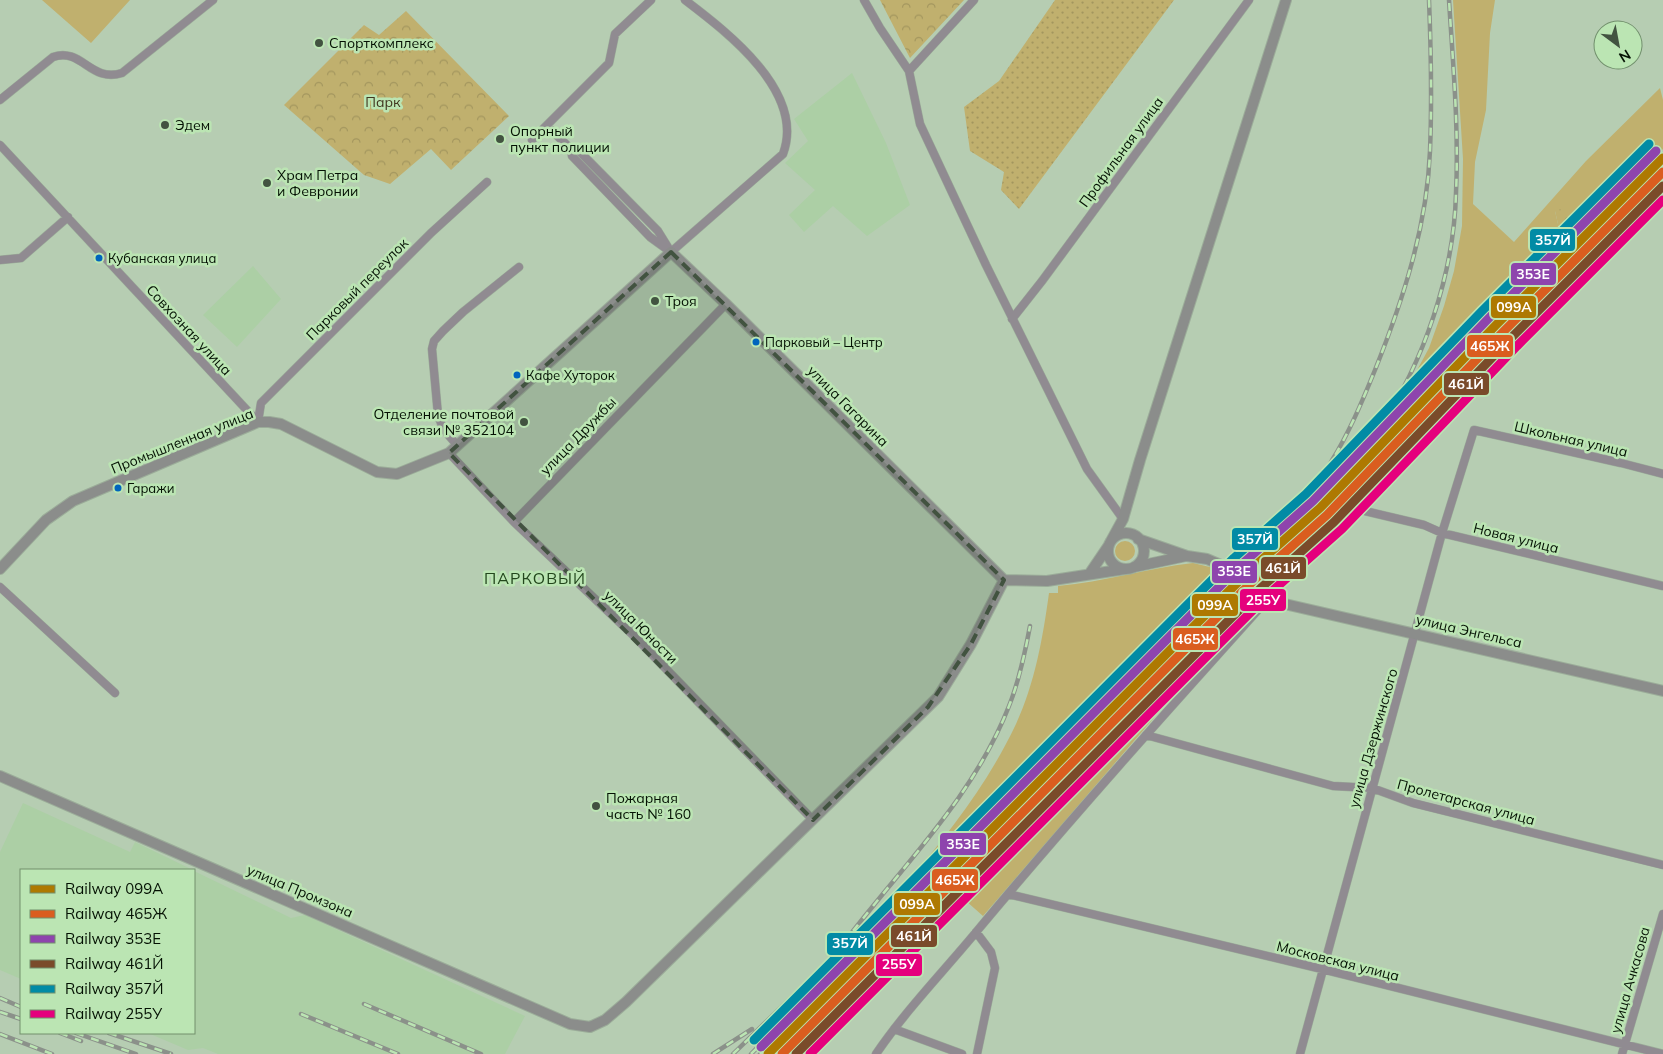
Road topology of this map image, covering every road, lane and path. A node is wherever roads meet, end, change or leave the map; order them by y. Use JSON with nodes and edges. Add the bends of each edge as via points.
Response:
{"nodes":[{"id":1,"x":213,"y":0,"type":"edge"},
{"id":2,"x":651,"y":0,"type":"edge"},
{"id":3,"x":685,"y":0,"type":"edge"},
{"id":4,"x":864,"y":0,"type":"edge"},
{"id":5,"x":974,"y":0,"type":"edge"},
{"id":6,"x":1249,"y":0,"type":"edge"},
{"id":7,"x":1286,"y":0,"type":"edge"},
{"id":8,"x":909,"y":71,"type":"junction"},
{"id":9,"x":0,"y":100,"type":"edge"},
{"id":10,"x":547,"y":126,"type":"junction"},
{"id":11,"x":532,"y":140,"type":"dead end"},
{"id":12,"x":0,"y":145,"type":"edge"},
{"id":13,"x":486,"y":182,"type":"dead end"},
{"id":14,"x":68,"y":216,"type":"junction"},
{"id":15,"x":671,"y":252,"type":"junction"},
{"id":16,"x":0,"y":260,"type":"edge"},
{"id":17,"x":519,"y":267,"type":"dead end"},
{"id":18,"x":726,"y":304,"type":"junction"},
{"id":19,"x":1012,"y":319,"type":"junction"},
{"id":20,"x":258,"y":422,"type":"junction"},
{"id":21,"x":1474,"y":430,"type":"joint"},
{"id":22,"x":458,"y":446,"type":"junction"},
{"id":23,"x":450,"y":453,"type":"junction"},
{"id":24,"x":1663,"y":474,"type":"edge"},
{"id":25,"x":1364,"y":511,"type":"dead end"},
{"id":26,"x":1123,"y":519,"type":"junction"},
{"id":27,"x":514,"y":522,"type":"junction"},
{"id":28,"x":1442,"y":533,"type":"junction"},
{"id":29,"x":1135,"y":537,"type":"junction"},
{"id":30,"x":1110,"y":542,"type":"junction"},
{"id":31,"x":1187,"y":556,"type":"junction"},
{"id":32,"x":2,"y":562,"type":"edge"},
{"id":33,"x":1128,"y":568,"type":"junction"},
{"id":34,"x":1090,"y":574,"type":"junction"},
{"id":35,"x":1004,"y":580,"type":"junction"},
{"id":36,"x":1663,"y":586,"type":"edge"},
{"id":37,"x":0,"y":587,"type":"edge"},
{"id":38,"x":1268,"y":600,"type":"junction"},
{"id":39,"x":1416,"y":633,"type":"junction"},
{"id":40,"x":1663,"y":691,"type":"edge"},
{"id":41,"x":115,"y":693,"type":"dead end"},
{"id":42,"x":1146,"y":735,"type":"junction"},
{"id":43,"x":0,"y":776,"type":"edge"},
{"id":44,"x":1372,"y":788,"type":"junction"},
{"id":45,"x":813,"y":820,"type":"junction"},
{"id":46,"x":1663,"y":865,"type":"edge"},
{"id":47,"x":1008,"y":894,"type":"junction"},
{"id":48,"x":1663,"y":914,"type":"edge"},
{"id":49,"x":976,"y":932,"type":"junction"},
{"id":50,"x":1322,"y":970,"type":"junction"},
{"id":51,"x":894,"y":1029,"type":"junction"},
{"id":52,"x":1625,"y":1045,"type":"junction"},
{"id":53,"x":876,"y":1054,"type":"edge"},
{"id":54,"x":962,"y":1054,"type":"edge"},
{"id":55,"x":977,"y":1054,"type":"edge"},
{"id":56,"x":1300,"y":1054,"type":"edge"},
{"id":57,"x":1622,"y":1054,"type":"edge"},
{"id":58,"x":1663,"y":1054,"type":"edge"}],
"edges":[{"from":1,"to":9,"type":"street","via":[[122,73],[109,76],[74,57],[61,54]]},
{"from":2,"to":10,"type":"street","via":[[615,34],[609,63]]},
{"from":3,"to":15,"type":"street","via":[[748,53],[768,78],[780,100],[786,123],[786,145],[782,154]]},
{"from":4,"to":8,"type":"street"},
{"from":5,"to":8,"type":"street"},
{"from":6,"to":19,"type":"street","name":"Профильная улица"},
{"from":7,"to":26,"type":"main road"},
{"from":8,"to":19,"type":"street","via":[[920,124]]},
{"from":10,"to":11,"type":"street"},
{"from":10,"to":15,"type":"street","name":"улица Гагарина","via":[[650,237]]},
{"from":12,"to":14,"type":"street","name":"Совхозная улица"},
{"from":13,"to":20,"type":"street","name":"Парковый переулок","via":[[431,232],[261,403]]},
{"from":14,"to":16,"type":"street","via":[[21,258]]},
{"from":14,"to":20,"type":"street","name":"Совхозная улица"},
{"from":15,"to":18,"type":"main road","name":"улица Гагарина"},
{"from":15,"to":22,"type":"main road"},
{"from":17,"to":22,"type":"street","via":[[463,312],[434,341],[438,415],[446,433]]},
{"from":18,"to":27,"type":"street","name":"улица Дружбы"},
{"from":18,"to":35,"type":"main road","name":"улица Гагарина"},
{"from":19,"to":26,"type":"street","via":[[1087,469]]},
{"from":20,"to":23,"type":"main road","name":"Промышленная улица","via":[[281,424],[377,472],[397,474]]},
{"from":20,"to":32,"type":"main road","name":"Промышленная улица","via":[[73,501],[46,520]]},
{"from":21,"to":24,"type":"street","name":"Школьная улица"},
{"from":21,"to":28,"type":"street","name":"улица Дзержинского"},
{"from":22,"to":23,"type":"main road"},
{"from":23,"to":27,"type":"street","name":"улица Юности"},
{"from":25,"to":28,"type":"street","name":"Новая улица","via":[[1424,525]]},
{"from":26,"to":29,"type":"main road"},
{"from":26,"to":30,"type":"main road"},
{"from":27,"to":45,"type":"street","name":"улица Юности","via":[[635,637]]},
{"from":28,"to":36,"type":"street","name":"Новая улица"},
{"from":28,"to":39,"type":"street","name":"улица Дзержинского"},
{"from":29,"to":30,"type":"main road","via":[[1121,534]]},
{"from":29,"to":31,"type":"main road","name":"улица Энгельса"},
{"from":29,"to":33,"type":"main road","via":[[1143,548],[1142,557],[1139,563]]},
{"from":30,"to":33,"type":"main road","via":[[1108,552],[1111,560],[1117,566]]},
{"from":30,"to":34,"type":"main road"},
{"from":31,"to":33,"type":"main road"},
{"from":31,"to":38,"type":"main road","name":"улица Энгельса","via":[[1221,565],[1248,590]]},
{"from":33,"to":34,"type":"main road"},
{"from":34,"to":35,"type":"main road","via":[[1046,581]]},
{"from":35,"to":45,"type":"main road","via":[[971,644],[938,697]]},
{"from":37,"to":41,"type":"street"},
{"from":38,"to":39,"type":"main road","name":"улица Энгельса"},
{"from":38,"to":42,"type":"street"},
{"from":39,"to":40,"type":"main road","name":"улица Энгельса"},
{"from":39,"to":44,"type":"street","name":"улица Дзержинского"},
{"from":42,"to":44,"type":"street","name":"Пролетарская улица","via":[[1333,786]]},
{"from":42,"to":47,"type":"street"},
{"from":43,"to":45,"type":"main road","name":"улица Промзона","via":[[570,1024],[590,1027],[605,1020],[626,1002]]},
{"from":44,"to":46,"type":"street","name":"Пролетарская улица","via":[[1413,803]]},
{"from":44,"to":50,"type":"street","name":"улица Дзержинского"},
{"from":47,"to":49,"type":"street"},
{"from":47,"to":50,"type":"street","name":"Московская улица"},
{"from":48,"to":52,"type":"street","name":"улица Ачкасова"},
{"from":49,"to":51,"type":"street"},
{"from":49,"to":55,"type":"street","via":[[991,952],[995,968]]},
{"from":50,"to":52,"type":"street","name":"Московская улица"},
{"from":50,"to":56,"type":"street","name":"улица Дзержинского"},
{"from":51,"to":53,"type":"street"},
{"from":51,"to":54,"type":"street"},
{"from":52,"to":57,"type":"street","name":"улица Ачкасова"},
{"from":52,"to":58,"type":"street","name":"Московская улица"}]}
